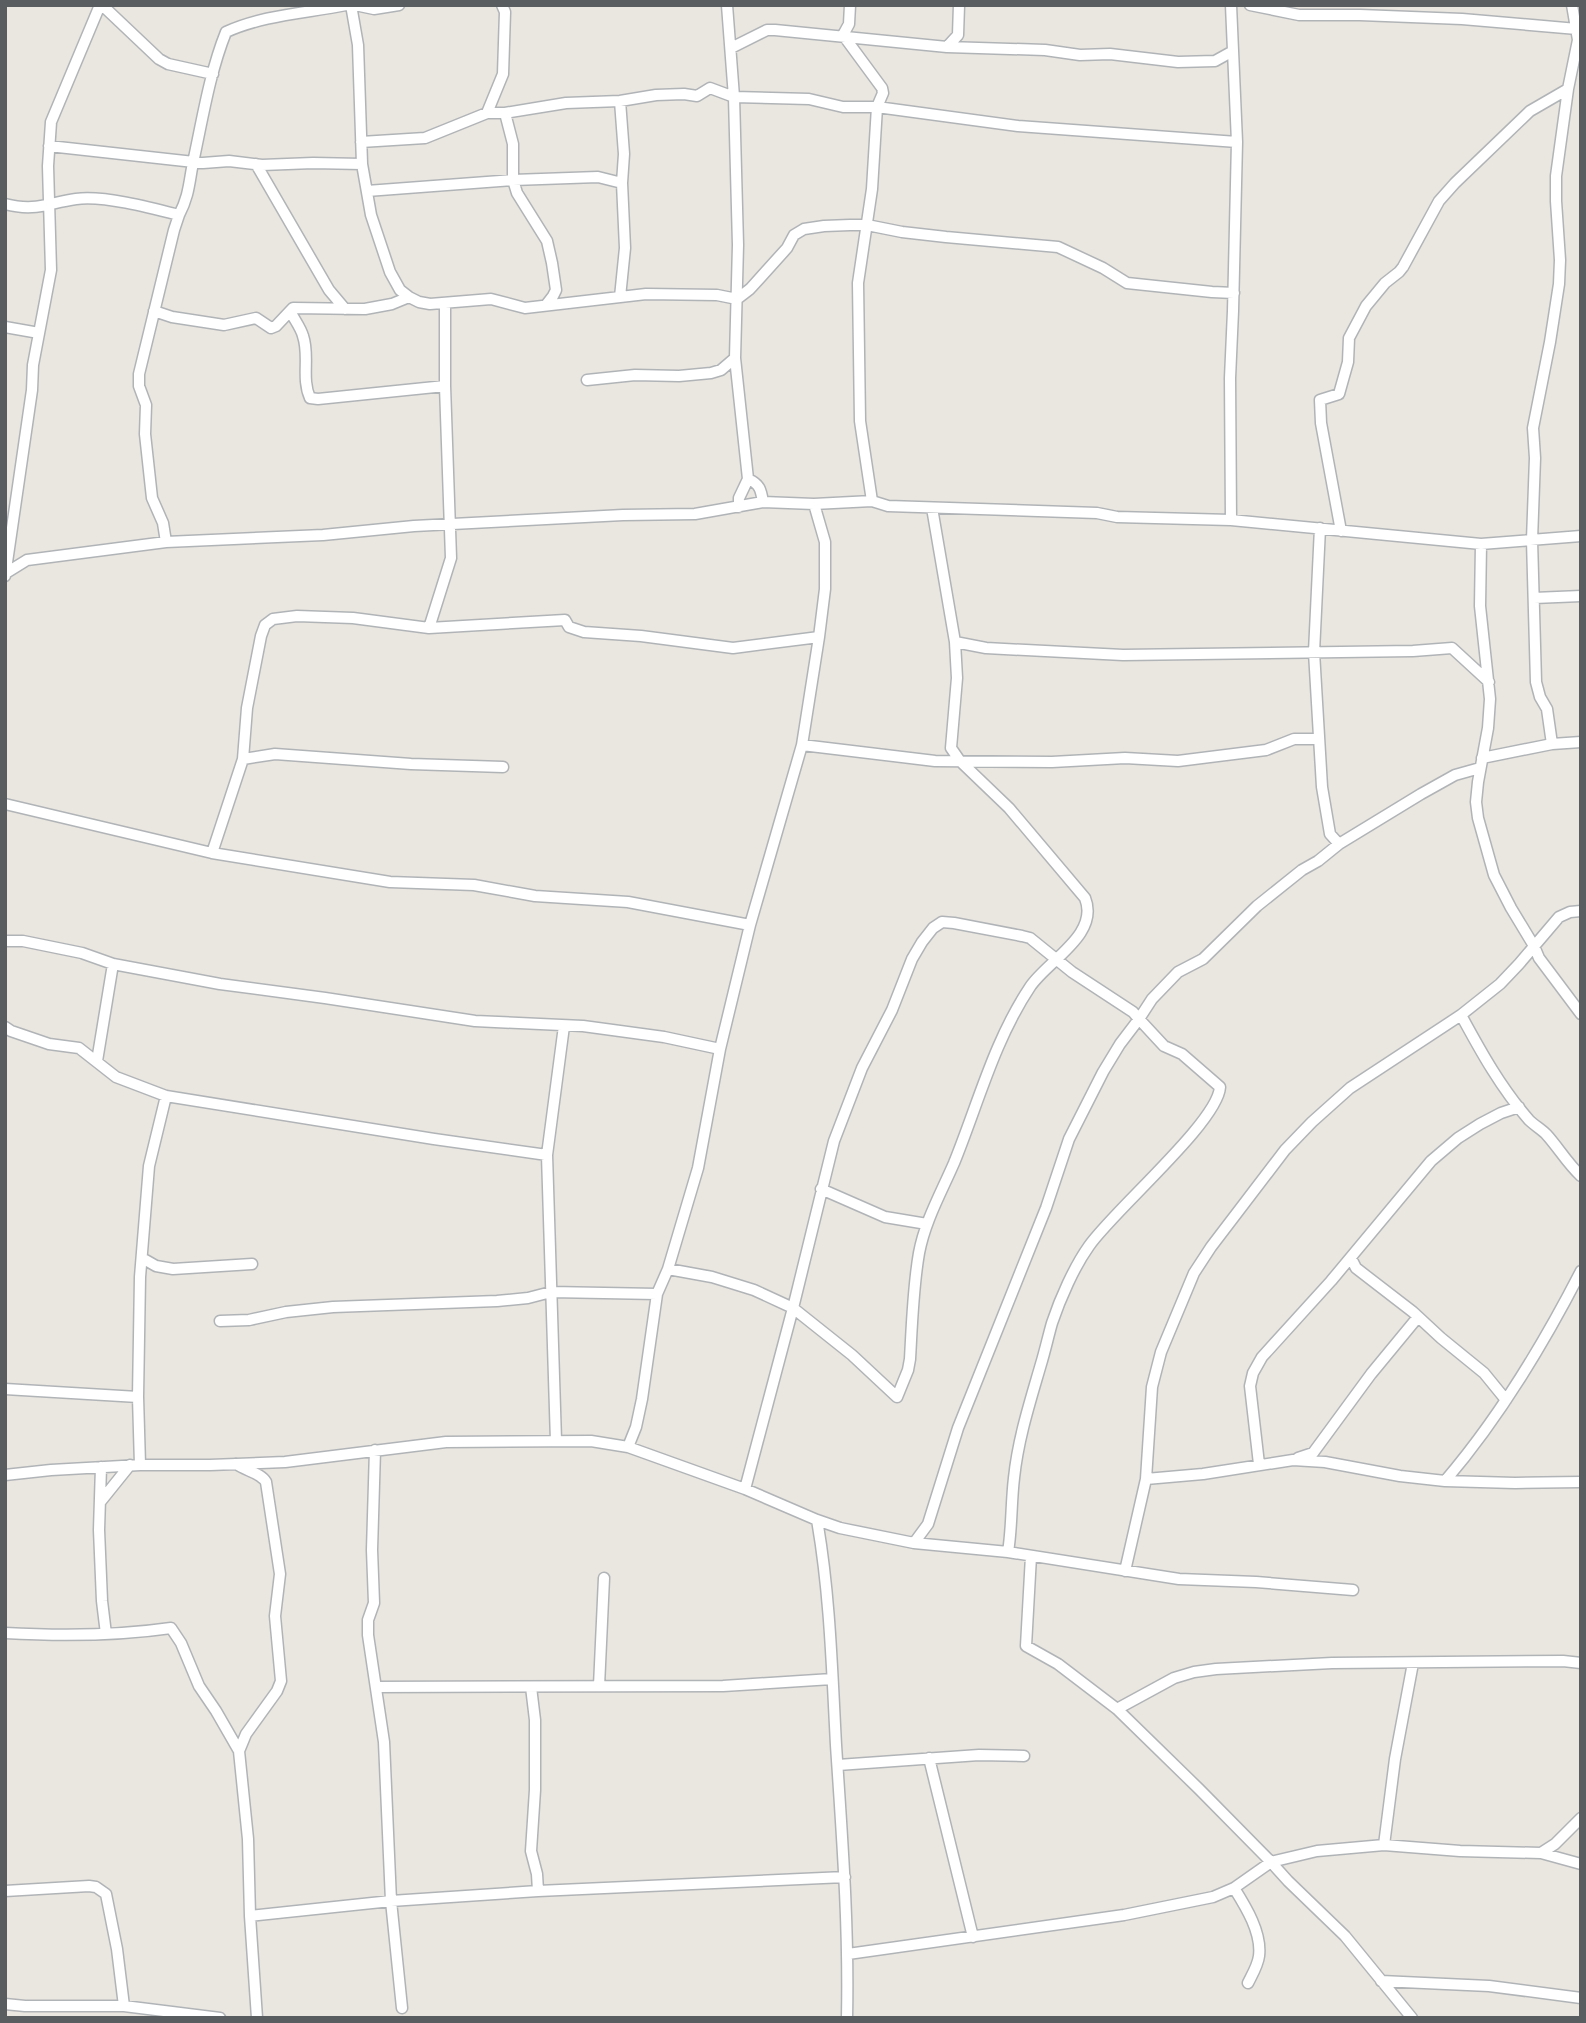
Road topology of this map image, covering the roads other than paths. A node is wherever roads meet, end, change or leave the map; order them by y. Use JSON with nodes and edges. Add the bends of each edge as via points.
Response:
{"nodes":[{"id":1,"x":101,"y":5,"type":"edge"},
{"id":2,"x":351,"y":5,"type":"edge"},
{"id":3,"x":399,"y":5,"type":"edge"},
{"id":4,"x":502,"y":5,"type":"edge"},
{"id":5,"x":727,"y":5,"type":"edge"},
{"id":6,"x":850,"y":5,"type":"edge"},
{"id":7,"x":960,"y":5,"type":"edge"},
{"id":8,"x":1231,"y":5,"type":"edge"},
{"id":9,"x":1250,"y":5,"type":"edge"},
{"id":10,"x":1572,"y":5,"type":"edge"},
{"id":11,"x":843,"y":35,"type":"junction"},
{"id":12,"x":1578,"y":43,"type":"edge"},
{"id":13,"x":947,"y":47,"type":"junction"},
{"id":14,"x":731,"y":48,"type":"junction"},
{"id":15,"x":1233,"y":51,"type":"junction"},
{"id":16,"x":212,"y":74,"type":"junction"},
{"id":17,"x":1568,"y":89,"type":"junction"},
{"id":18,"x":734,"y":97,"type":"junction"},
{"id":19,"x":620,"y":101,"type":"junction"},
{"id":20,"x":877,"y":107,"type":"junction"},
{"id":21,"x":487,"y":113,"type":"junction"},
{"id":22,"x":505,"y":113,"type":"junction"},
{"id":23,"x":361,"y":142,"type":"junction"},
{"id":24,"x":1237,"y":142,"type":"junction"},
{"id":25,"x":50,"y":146,"type":"junction"},
{"id":26,"x":193,"y":162,"type":"junction"},
{"id":27,"x":256,"y":164,"type":"junction"},
{"id":28,"x":362,"y":164,"type":"junction"},
{"id":29,"x":513,"y":180,"type":"junction"},
{"id":30,"x":622,"y":183,"type":"junction"},
{"id":31,"x":367,"y":191,"type":"junction"},
{"id":32,"x":5,"y":204,"type":"edge"},
{"id":33,"x":48,"y":206,"type":"junction"},
{"id":34,"x":179,"y":215,"type":"junction"},
{"id":35,"x":867,"y":225,"type":"junction"},
{"id":36,"x":1234,"y":293,"type":"junction"},
{"id":37,"x":409,"y":297,"type":"junction"},
{"id":38,"x":620,"y":297,"type":"junction"},
{"id":39,"x":737,"y":299,"type":"junction"},
{"id":40,"x":445,"y":303,"type":"junction"},
{"id":41,"x":546,"y":305,"type":"junction"},
{"id":42,"x":345,"y":309,"type":"junction"},
{"id":43,"x":155,"y":311,"type":"junction"},
{"id":44,"x":290,"y":311,"type":"junction"},
{"id":45,"x":5,"y":327,"type":"edge"},
{"id":46,"x":39,"y":333,"type":"junction"},
{"id":47,"x":735,"y":358,"type":"junction"},
{"id":48,"x":587,"y":380,"type":"dead end"},
{"id":49,"x":445,"y":386,"type":"junction"},
{"id":50,"x":748,"y":479,"type":"junction"},
{"id":51,"x":872,"y":501,"type":"junction"},
{"id":52,"x":763,"y":502,"type":"junction"},
{"id":53,"x":814,"y":504,"type":"junction"},
{"id":54,"x":739,"y":507,"type":"junction"},
{"id":55,"x":932,"y":508,"type":"junction"},
{"id":56,"x":1231,"y":520,"type":"junction"},
{"id":57,"x":451,"y":525,"type":"junction"},
{"id":58,"x":1320,"y":528,"type":"junction"},
{"id":59,"x":1341,"y":531,"type":"junction"},
{"id":60,"x":1581,"y":536,"type":"edge"},
{"id":61,"x":1532,"y":540,"type":"junction"},
{"id":62,"x":166,"y":542,"type":"junction"},
{"id":63,"x":1481,"y":544,"type":"junction"},
{"id":64,"x":6,"y":575,"type":"edge"},
{"id":65,"x":1581,"y":596,"type":"edge"},
{"id":66,"x":1534,"y":598,"type":"junction"},
{"id":67,"x":429,"y":628,"type":"junction"},
{"id":68,"x":819,"y":637,"type":"junction"},
{"id":69,"x":955,"y":642,"type":"junction"},
{"id":70,"x":1314,"y":652,"type":"junction"},
{"id":71,"x":1489,"y":682,"type":"junction"},
{"id":72,"x":1319,"y":738,"type":"junction"},
{"id":73,"x":1581,"y":742,"type":"edge"},
{"id":74,"x":1552,"y":744,"type":"junction"},
{"id":75,"x":802,"y":745,"type":"junction"},
{"id":76,"x":243,"y":760,"type":"junction"},
{"id":77,"x":960,"y":761,"type":"junction"},
{"id":78,"x":1481,"y":763,"type":"junction"},
{"id":79,"x":503,"y":767,"type":"dead end"},
{"id":80,"x":5,"y":804,"type":"edge"},
{"id":81,"x":1339,"y":844,"type":"junction"},
{"id":82,"x":212,"y":853,"type":"junction"},
{"id":83,"x":1581,"y":911,"type":"edge"},
{"id":84,"x":750,"y":925,"type":"junction"},
{"id":85,"x":5,"y":941,"type":"edge"},
{"id":86,"x":1534,"y":946,"type":"junction"},
{"id":87,"x":1057,"y":960,"type":"junction"},
{"id":88,"x":113,"y":964,"type":"junction"},
{"id":89,"x":1581,"y":1014,"type":"edge"},
{"id":90,"x":1461,"y":1015,"type":"junction"},
{"id":91,"x":1139,"y":1019,"type":"junction"},
{"id":92,"x":564,"y":1026,"type":"junction"},
{"id":93,"x":5,"y":1027,"type":"edge"},
{"id":94,"x":720,"y":1049,"type":"junction"},
{"id":95,"x":97,"y":1061,"type":"junction"},
{"id":96,"x":166,"y":1096,"type":"junction"},
{"id":97,"x":1519,"y":1107,"type":"junction"},
{"id":98,"x":547,"y":1155,"type":"junction"},
{"id":99,"x":1581,"y":1175,"type":"edge"},
{"id":100,"x":821,"y":1189,"type":"junction"},
{"id":101,"x":927,"y":1224,"type":"junction"},
{"id":102,"x":142,"y":1258,"type":"junction"},
{"id":103,"x":1351,"y":1258,"type":"junction"},
{"id":104,"x":252,"y":1264,"type":"dead end"},
{"id":105,"x":668,"y":1269,"type":"junction"},
{"id":106,"x":1581,"y":1271,"type":"edge"},
{"id":107,"x":551,"y":1292,"type":"junction"},
{"id":108,"x":657,"y":1294,"type":"junction"},
{"id":109,"x":793,"y":1308,"type":"junction"},
{"id":110,"x":1418,"y":1317,"type":"junction"},
{"id":111,"x":220,"y":1321,"type":"dead end"},
{"id":112,"x":5,"y":1389,"type":"edge"},
{"id":113,"x":138,"y":1397,"type":"junction"},
{"id":114,"x":1506,"y":1399,"type":"junction"},
{"id":115,"x":556,"y":1441,"type":"junction"},
{"id":116,"x":628,"y":1447,"type":"junction"},
{"id":117,"x":375,"y":1450,"type":"junction"},
{"id":118,"x":1293,"y":1460,"type":"junction"},
{"id":119,"x":236,"y":1464,"type":"junction"},
{"id":120,"x":135,"y":1465,"type":"junction"},
{"id":121,"x":1259,"y":1465,"type":"junction"},
{"id":122,"x":101,"y":1467,"type":"junction"},
{"id":123,"x":5,"y":1475,"type":"edge"},
{"id":124,"x":1146,"y":1479,"type":"junction"},
{"id":125,"x":1445,"y":1481,"type":"junction"},
{"id":126,"x":1581,"y":1482,"type":"edge"},
{"id":127,"x":745,"y":1489,"type":"junction"},
{"id":128,"x":101,"y":1501,"type":"junction"},
{"id":129,"x":817,"y":1520,"type":"junction"},
{"id":130,"x":914,"y":1543,"type":"junction"},
{"id":131,"x":1007,"y":1552,"type":"junction"},
{"id":132,"x":1031,"y":1556,"type":"junction"},
{"id":133,"x":1125,"y":1571,"type":"junction"},
{"id":134,"x":604,"y":1578,"type":"dead end"},
{"id":135,"x":1353,"y":1590,"type":"dead end"},
{"id":136,"x":5,"y":1633,"type":"edge"},
{"id":137,"x":106,"y":1634,"type":"junction"},
{"id":138,"x":1413,"y":1663,"type":"junction"},
{"id":139,"x":1581,"y":1663,"type":"edge"},
{"id":140,"x":832,"y":1679,"type":"junction"},
{"id":141,"x":599,"y":1686,"type":"junction"},
{"id":142,"x":376,"y":1687,"type":"junction"},
{"id":143,"x":531,"y":1687,"type":"junction"},
{"id":144,"x":1117,"y":1709,"type":"junction"},
{"id":145,"x":239,"y":1751,"type":"junction"},
{"id":146,"x":1024,"y":1756,"type":"dead end"},
{"id":147,"x":929,"y":1758,"type":"junction"},
{"id":148,"x":838,"y":1765,"type":"junction"},
{"id":149,"x":1581,"y":1818,"type":"edge"},
{"id":150,"x":1384,"y":1845,"type":"junction"},
{"id":151,"x":1541,"y":1853,"type":"junction"},
{"id":152,"x":1271,"y":1861,"type":"junction"},
{"id":153,"x":1581,"y":1864,"type":"edge"},
{"id":154,"x":845,"y":1877,"type":"junction"},
{"id":155,"x":1234,"y":1888,"type":"junction"},
{"id":156,"x":5,"y":1891,"type":"edge"},
{"id":157,"x":538,"y":1891,"type":"junction"},
{"id":158,"x":391,"y":1901,"type":"junction"},
{"id":159,"x":250,"y":1916,"type":"junction"},
{"id":160,"x":973,"y":1937,"type":"junction"},
{"id":161,"x":848,"y":1954,"type":"junction"},
{"id":162,"x":1381,"y":1982,"type":"junction"},
{"id":163,"x":1248,"y":1983,"type":"dead end"},
{"id":164,"x":1581,"y":1998,"type":"edge"},
{"id":165,"x":5,"y":2004,"type":"edge"},
{"id":166,"x":124,"y":2006,"type":"junction"},
{"id":167,"x":402,"y":2008,"type":"dead end"},
{"id":168,"x":220,"y":2018,"type":"edge"},
{"id":169,"x":257,"y":2018,"type":"edge"},
{"id":170,"x":847,"y":2018,"type":"edge"},
{"id":171,"x":1412,"y":2018,"type":"edge"}],
"edges":[{"from":1,"to":16,"type":"street","via":[[159,59]]},
{"from":1,"to":25,"type":"street","via":[[51,122]]},
{"from":2,"to":3,"type":"street","via":[[374,9]]},
{"from":2,"to":16,"type":"street","via":[[238,27],[226,33]]},
{"from":2,"to":23,"type":"street","via":[[358,45]]},
{"from":4,"to":21,"type":"street","via":[[503,74]]},
{"from":5,"to":14,"type":"street"},
{"from":6,"to":11,"type":"street"},
{"from":7,"to":13,"type":"street","via":[[958,35]]},
{"from":8,"to":15,"type":"street"},
{"from":9,"to":12,"type":"street","via":[[1299,15],[1449,19]]},
{"from":10,"to":12,"type":"street"},
{"from":11,"to":13,"type":"street"},
{"from":11,"to":14,"type":"street","via":[[767,30]]},
{"from":11,"to":20,"type":"street","via":[[882,88]]},
{"from":12,"to":17,"type":"street"},
{"from":13,"to":15,"type":"street","via":[[1110,54],[1178,62],[1215,61]]},
{"from":14,"to":18,"type":"street"},
{"from":15,"to":24,"type":"street"},
{"from":16,"to":26,"type":"street"},
{"from":17,"to":59,"type":"street","via":[[1530,111],[1439,201],[1403,267],[1366,306],[1349,338],[1339,394],[1321,400]]},
{"from":17,"to":61,"type":"street","via":[[1556,176],[1559,284],[1533,428]]},
{"from":18,"to":19,"type":"street","via":[[710,89],[697,96],[656,95]]},
{"from":18,"to":20,"type":"street"},
{"from":18,"to":39,"type":"street"},
{"from":19,"to":22,"type":"street","via":[[566,103]]},
{"from":19,"to":30,"type":"street"},
{"from":20,"to":24,"type":"street","via":[[1018,125]]},
{"from":20,"to":35,"type":"street"},
{"from":21,"to":22,"type":"street"},
{"from":21,"to":23,"type":"street","via":[[425,138]]},
{"from":22,"to":29,"type":"street","via":[[513,144]]},
{"from":23,"to":28,"type":"street"},
{"from":24,"to":36,"type":"street"},
{"from":25,"to":26,"type":"street"},
{"from":25,"to":33,"type":"street"},
{"from":26,"to":27,"type":"street"},
{"from":26,"to":34,"type":"street","via":[[187,199]]},
{"from":27,"to":28,"type":"street"},
{"from":27,"to":42,"type":"street","via":[[329,290]]},
{"from":28,"to":31,"type":"street"},
{"from":29,"to":30,"type":"street","via":[[598,177]]},
{"from":29,"to":31,"type":"street"},
{"from":29,"to":41,"type":"street","via":[[547,241],[556,290]]},
{"from":30,"to":38,"type":"street","via":[[625,248]]},
{"from":31,"to":37,"type":"street","via":[[390,272]]},
{"from":32,"to":33,"type":"street","via":[[32,209]]},
{"from":33,"to":34,"type":"street","via":[[77,199],[107,200]]},
{"from":33,"to":46,"type":"street","via":[[51,270]]},
{"from":34,"to":43,"type":"street"},
{"from":35,"to":36,"type":"street","via":[[1058,247],[1127,283]]},
{"from":35,"to":39,"type":"street","via":[[804,229]]},
{"from":35,"to":51,"type":"street","via":[[858,283],[858,345],[860,421]]},
{"from":36,"to":56,"type":"street"},
{"from":37,"to":40,"type":"street"},
{"from":37,"to":42,"type":"street","via":[[392,304]]},
{"from":38,"to":39,"type":"street","via":[[690,294]]},
{"from":38,"to":41,"type":"street"},
{"from":39,"to":47,"type":"street"},
{"from":40,"to":41,"type":"street","via":[[491,299],[525,308]]},
{"from":40,"to":49,"type":"street"},
{"from":42,"to":44,"type":"street"},
{"from":43,"to":44,"type":"street","via":[[224,325],[256,318],[271,328]]},
{"from":43,"to":62,"type":"street","via":[[139,386],[146,405],[152,498]]},
{"from":44,"to":49,"type":"street","via":[[304,337],[305,388],[310,398]]},
{"from":45,"to":46,"type":"street"},
{"from":46,"to":64,"type":"street"},
{"from":47,"to":48,"type":"street","via":[[711,373]]},
{"from":47,"to":50,"type":"street"},
{"from":49,"to":57,"type":"street"},
{"from":50,"to":52,"type":"street","via":[[760,488]]},
{"from":50,"to":54,"type":"street"},
{"from":51,"to":53,"type":"street"},
{"from":51,"to":55,"type":"street"},
{"from":52,"to":53,"type":"street"},
{"from":52,"to":54,"type":"street"},
{"from":53,"to":68,"type":"street","via":[[825,542]]},
{"from":54,"to":57,"type":"street","via":[[695,514]]},
{"from":55,"to":56,"type":"street"},
{"from":55,"to":69,"type":"street"},
{"from":56,"to":58,"type":"street"},
{"from":57,"to":62,"type":"street"},
{"from":57,"to":67,"type":"street","via":[[451,558]]},
{"from":58,"to":59,"type":"street"},
{"from":58,"to":70,"type":"street"},
{"from":59,"to":63,"type":"street"},
{"from":60,"to":61,"type":"street"},
{"from":61,"to":63,"type":"street"},
{"from":61,"to":66,"type":"street"},
{"from":62,"to":64,"type":"street","via":[[27,560]]},
{"from":63,"to":71,"type":"street","via":[[1480,606]]},
{"from":65,"to":66,"type":"street"},
{"from":66,"to":74,"type":"street","via":[[1536,682],[1547,709]]},
{"from":67,"to":68,"type":"street","via":[[565,620],[584,632],[733,648]]},
{"from":67,"to":76,"type":"street","via":[[353,618],[273,618],[261,636],[247,708]]},
{"from":68,"to":75,"type":"street"},
{"from":69,"to":70,"type":"street","via":[[1122,656]]},
{"from":69,"to":77,"type":"street","via":[[951,748]]},
{"from":70,"to":71,"type":"street","via":[[1452,648]]},
{"from":70,"to":72,"type":"street"},
{"from":71,"to":78,"type":"street","via":[[1490,715]]},
{"from":72,"to":77,"type":"street","via":[[1178,761]]},
{"from":72,"to":81,"type":"street","via":[[1326,813],[1331,834]]},
{"from":73,"to":74,"type":"street"},
{"from":74,"to":78,"type":"street"},
{"from":75,"to":77,"type":"street"},
{"from":75,"to":84,"type":"street"},
{"from":76,"to":79,"type":"street","via":[[275,754]]},
{"from":76,"to":82,"type":"street"},
{"from":77,"to":87,"type":"street","via":[[1010,808],[1085,898],[1088,916],[1080,936]]},
{"from":78,"to":81,"type":"street"},
{"from":78,"to":86,"type":"street","via":[[1476,802],[1494,875]]},
{"from":80,"to":82,"type":"street"},
{"from":81,"to":91,"type":"street","via":[[1265,900],[1203,959],[1178,972]]},
{"from":82,"to":84,"type":"street","via":[[390,882],[474,885],[535,896],[628,902]]},
{"from":83,"to":86,"type":"street","via":[[1559,917]]},
{"from":84,"to":94,"type":"street"},
{"from":85,"to":88,"type":"street","via":[[82,953]]},
{"from":86,"to":89,"type":"street"},
{"from":86,"to":90,"type":"street","via":[[1500,984]]},
{"from":87,"to":91,"type":"street"},
{"from":87,"to":100,"type":"street","via":[[1030,938],[954,923],[942,922],[933,928],[912,960],[862,1068]]},
{"from":87,"to":101,"type":"street","via":[[1031,985],[991,1062]]},
{"from":88,"to":92,"type":"street","via":[[475,1021]]},
{"from":88,"to":95,"type":"street"},
{"from":90,"to":97,"type":"street","via":[[1487,1063]]},
{"from":90,"to":124,"type":"street","via":[[1350,1088],[1312,1122],[1211,1247],[1194,1273],[1161,1352],[1153,1387]]},
{"from":91,"to":130,"type":"street","via":[[1103,1072],[1069,1139],[958,1428],[928,1524]]},
{"from":91,"to":131,"type":"street","via":[[1164,1046],[1182,1054],[1220,1087],[1219,1094],[1199,1125],[1107,1222],[1070,1281],[1052,1322],[1028,1409],[1014,1478]]},
{"from":92,"to":94,"type":"street","via":[[664,1037]]},
{"from":92,"to":98,"type":"street"},
{"from":93,"to":95,"type":"street","via":[[49,1044],[79,1048]]},
{"from":94,"to":105,"type":"street","via":[[698,1168]]},
{"from":95,"to":96,"type":"street","via":[[116,1077]]},
{"from":96,"to":98,"type":"street"},
{"from":96,"to":102,"type":"street","via":[[149,1166]]},
{"from":97,"to":99,"type":"street"},
{"from":97,"to":103,"type":"street","via":[[1480,1124],[1431,1161]]},
{"from":98,"to":107,"type":"street"},
{"from":100,"to":101,"type":"street","via":[[885,1217]]},
{"from":100,"to":109,"type":"street"},
{"from":101,"to":109,"type":"street","via":[[919,1253],[910,1359],[897,1397]]},
{"from":102,"to":104,"type":"street","via":[[173,1269]]},
{"from":102,"to":113,"type":"street"},
{"from":103,"to":110,"type":"street","via":[[1356,1268]]},
{"from":103,"to":121,"type":"street","via":[[1262,1357],[1253,1373],[1250,1386]]},
{"from":105,"to":108,"type":"street"},
{"from":105,"to":109,"type":"street","via":[[754,1290]]},
{"from":106,"to":114,"type":"street"},
{"from":107,"to":108,"type":"street"},
{"from":107,"to":111,"type":"street","via":[[497,1301],[333,1307]]},
{"from":107,"to":115,"type":"street"},
{"from":108,"to":116,"type":"street","via":[[642,1399]]},
{"from":109,"to":127,"type":"street"},
{"from":110,"to":114,"type":"street","via":[[1485,1373]]},
{"from":110,"to":118,"type":"street","via":[[1313,1453]]},
{"from":112,"to":113,"type":"street"},
{"from":113,"to":120,"type":"street"},
{"from":114,"to":125,"type":"street"},
{"from":115,"to":116,"type":"street"},
{"from":115,"to":117,"type":"street","via":[[446,1442]]},
{"from":116,"to":127,"type":"street"},
{"from":117,"to":119,"type":"street"},
{"from":117,"to":142,"type":"street","via":[[374,1603],[368,1620]]},
{"from":118,"to":121,"type":"street"},
{"from":118,"to":125,"type":"street"},
{"from":119,"to":120,"type":"street"},
{"from":119,"to":145,"type":"street","via":[[266,1482],[280,1574],[275,1616],[281,1681]]},
{"from":120,"to":122,"type":"street"},
{"from":120,"to":128,"type":"street"},
{"from":121,"to":124,"type":"street"},
{"from":122,"to":123,"type":"street"},
{"from":122,"to":128,"type":"street"},
{"from":124,"to":133,"type":"street"},
{"from":125,"to":126,"type":"street"},
{"from":127,"to":129,"type":"street"},
{"from":128,"to":137,"type":"street"},
{"from":129,"to":130,"type":"street"},
{"from":129,"to":140,"type":"street"},
{"from":130,"to":131,"type":"street"},
{"from":131,"to":132,"type":"street"},
{"from":132,"to":133,"type":"street"},
{"from":132,"to":144,"type":"street","via":[[1026,1646]]},
{"from":133,"to":135,"type":"street"},
{"from":134,"to":141,"type":"street"},
{"from":136,"to":137,"type":"street"},
{"from":137,"to":145,"type":"street","via":[[171,1628],[199,1686]]},
{"from":138,"to":139,"type":"street"},
{"from":138,"to":144,"type":"street","via":[[1194,1672],[1163,1683]]},
{"from":138,"to":150,"type":"street"},
{"from":140,"to":141,"type":"street","via":[[723,1686]]},
{"from":140,"to":148,"type":"street"},
{"from":141,"to":143,"type":"street"},
{"from":142,"to":143,"type":"street"},
{"from":142,"to":158,"type":"street","via":[[384,1742]]},
{"from":143,"to":157,"type":"street","via":[[535,1720],[531,1851]]},
{"from":144,"to":152,"type":"street"},
{"from":145,"to":159,"type":"street"},
{"from":146,"to":147,"type":"street"},
{"from":147,"to":148,"type":"street"},
{"from":147,"to":160,"type":"street"},
{"from":148,"to":154,"type":"street"},
{"from":149,"to":151,"type":"street"},
{"from":150,"to":151,"type":"street"},
{"from":150,"to":152,"type":"street"},
{"from":151,"to":153,"type":"street"},
{"from":152,"to":155,"type":"street"},
{"from":152,"to":162,"type":"street","via":[[1345,1936]]},
{"from":154,"to":157,"type":"street"},
{"from":154,"to":161,"type":"street"},
{"from":155,"to":160,"type":"street","via":[[1213,1897],[1124,1915]]},
{"from":155,"to":163,"type":"street","via":[[1259,1941],[1259,1959]]},
{"from":156,"to":166,"type":"street","via":[[89,1886],[106,1894]]},
{"from":157,"to":158,"type":"street"},
{"from":158,"to":159,"type":"street"},
{"from":158,"to":167,"type":"street"},
{"from":159,"to":169,"type":"street"},
{"from":160,"to":161,"type":"street"},
{"from":161,"to":170,"type":"street"},
{"from":162,"to":164,"type":"street","via":[[1489,1986]]},
{"from":162,"to":171,"type":"street"},
{"from":165,"to":166,"type":"street"},
{"from":166,"to":168,"type":"street"}]}
